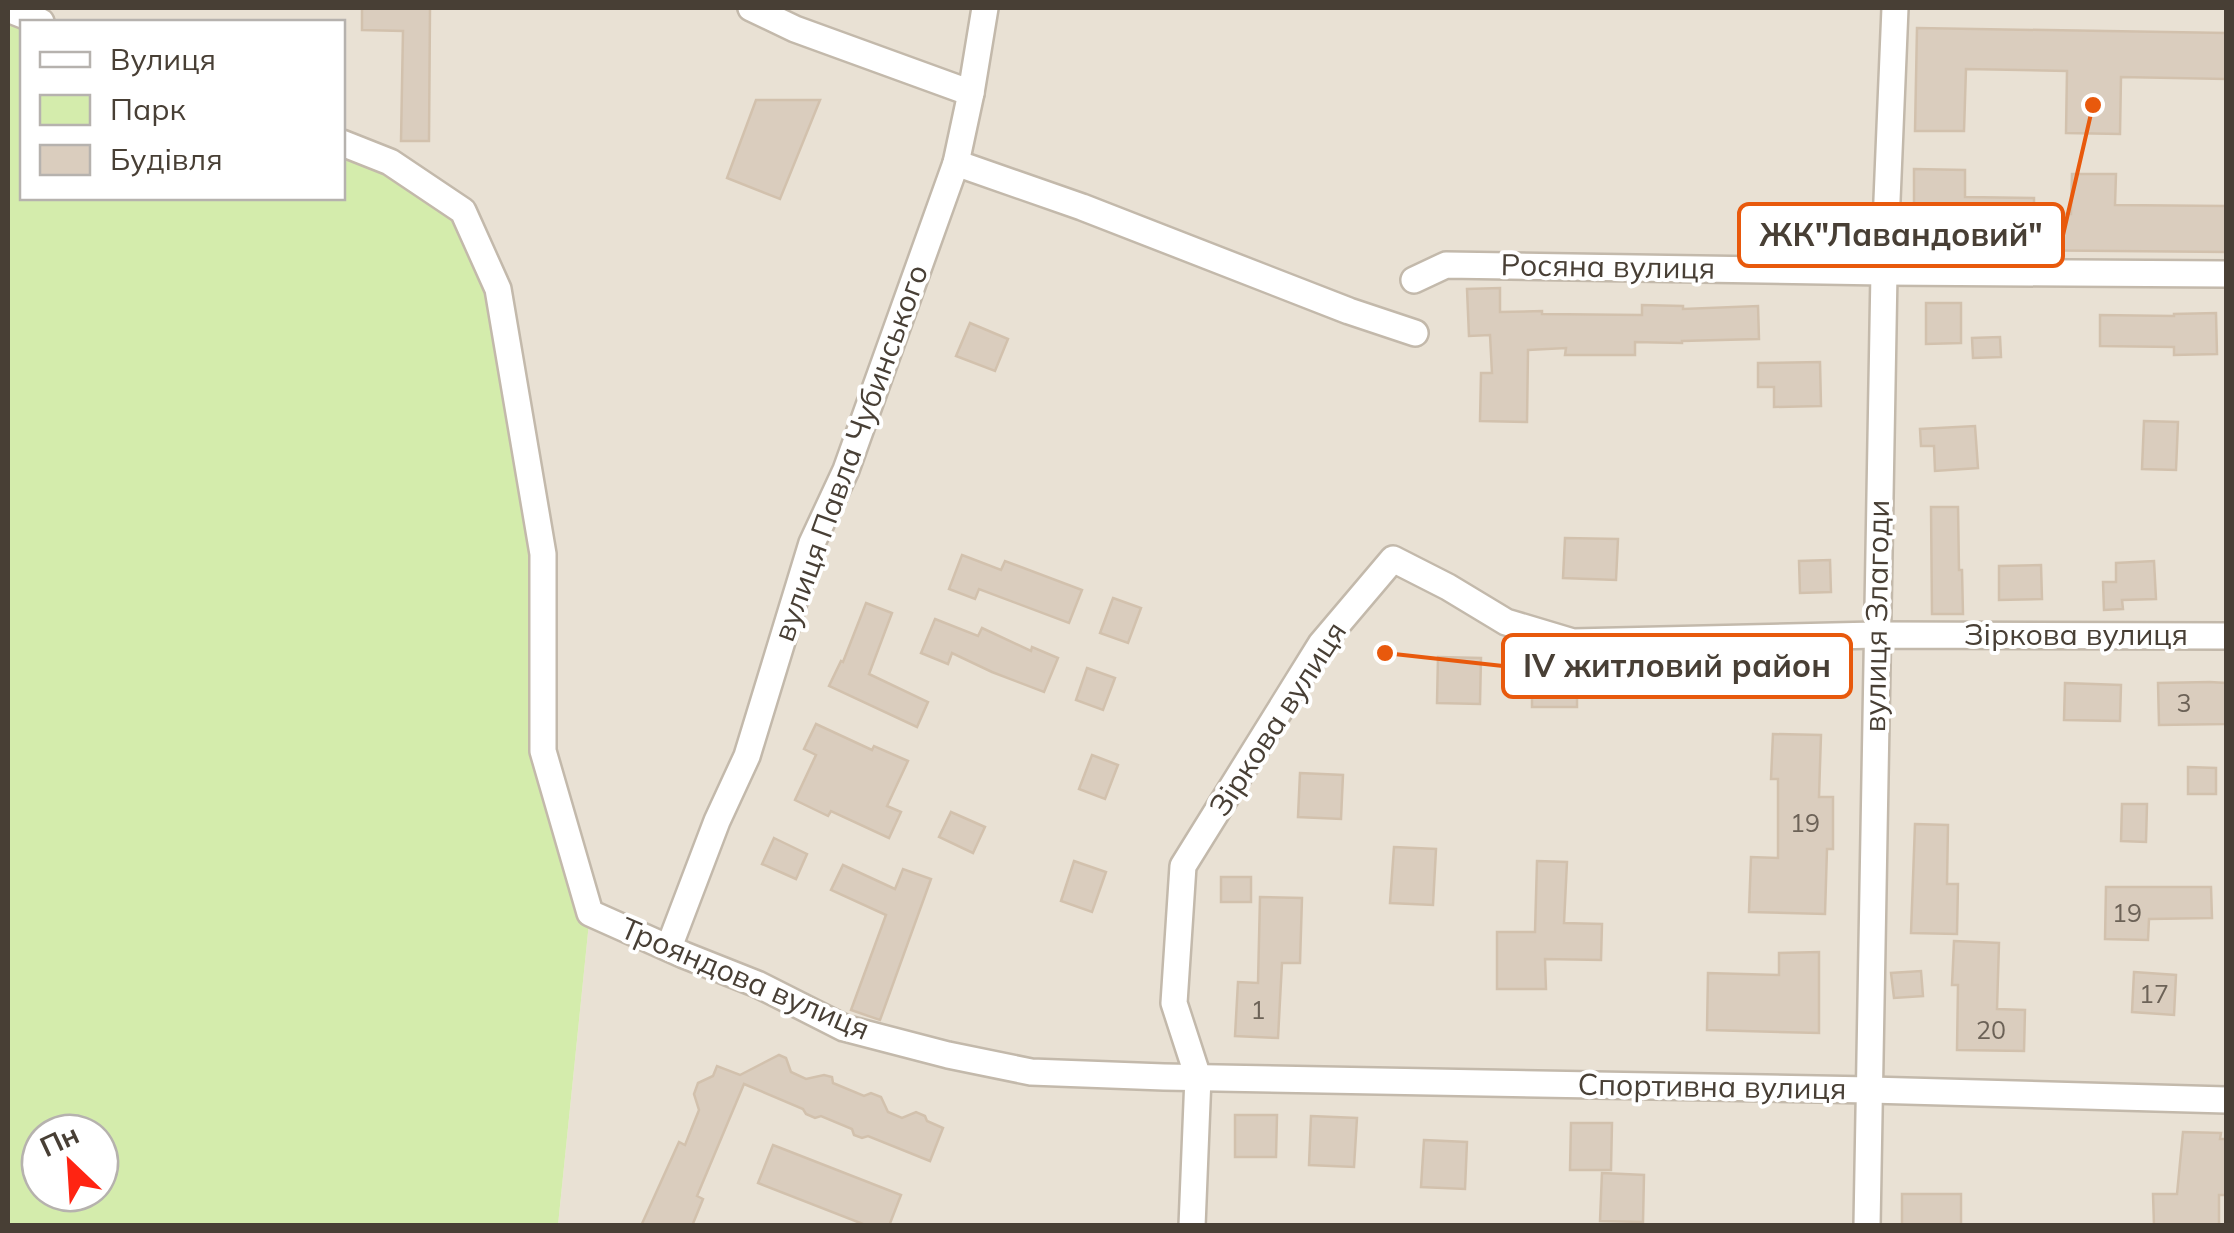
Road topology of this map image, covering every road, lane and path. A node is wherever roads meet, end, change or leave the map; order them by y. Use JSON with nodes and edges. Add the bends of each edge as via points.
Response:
{"nodes":[{"id":1,"x":751,"y":8,"type":"edge"},
{"id":2,"x":985,"y":8,"type":"edge"},
{"id":3,"x":1896,"y":8,"type":"edge"},
{"id":4,"x":8,"y":10,"type":"edge"},
{"id":5,"x":36,"y":20,"type":"edge"},
{"id":6,"x":971,"y":93,"type":"junction"},
{"id":7,"x":345,"y":144,"type":"edge"},
{"id":8,"x":956,"y":163,"type":"junction"},
{"id":9,"x":1884,"y":272,"type":"junction"},
{"id":10,"x":2226,"y":274,"type":"edge"},
{"id":11,"x":1414,"y":280,"type":"dead end"},
{"id":12,"x":1415,"y":334,"type":"dead end"},
{"id":13,"x":1876,"y":635,"type":"junction"},
{"id":14,"x":2226,"y":636,"type":"edge"},
{"id":15,"x":669,"y":948,"type":"junction"},
{"id":16,"x":1198,"y":1077,"type":"junction"},
{"id":17,"x":1870,"y":1090,"type":"junction"},
{"id":18,"x":2226,"y":1100,"type":"edge"},
{"id":19,"x":1192,"y":1226,"type":"edge"},
{"id":20,"x":1867,"y":1226,"type":"edge"}],
"edges":[{"from":1,"to":6,"type":"street"},
{"from":2,"to":6,"type":"street","name":"вулиця Павла Чубинського"},
{"from":3,"to":9,"type":"street","name":"вулиця Злагоди"},
{"from":4,"to":5,"type":"street"},
{"from":6,"to":8,"type":"street","name":"вулиця Павла Чубинського"},
{"from":7,"to":15,"type":"street","name":"Трояндова вулиця","via":[[390,162],[463,211],[498,288],[542,554],[543,752],[590,913]]},
{"from":8,"to":12,"type":"street"},
{"from":8,"to":15,"type":"street","name":"вулиця Павла Чубинського","via":[[846,470],[812,543],[747,756]]},
{"from":9,"to":10,"type":"street","name":"Росяна вулиця"},
{"from":9,"to":11,"type":"street","name":"Росяна вулиця","via":[[1446,264]]},
{"from":9,"to":13,"type":"street","name":"вулиця Злагоди"},
{"from":13,"to":14,"type":"street","name":"Зіркова вулиця"},
{"from":13,"to":16,"type":"street","name":"Зіркова вулиця","via":[[1573,642],[1506,622],[1393,558],[1322,644],[1183,866],[1174,1003]]},
{"from":13,"to":17,"type":"street","name":"вулиця Злагоди"},
{"from":15,"to":16,"type":"street","name":"Трояндова вулиця","via":[[844,1028],[948,1055],[1031,1072]]},
{"from":16,"to":17,"type":"street","name":"Спортивна вулиця"},
{"from":16,"to":19,"type":"street"},
{"from":17,"to":18,"type":"street","name":"Спортивна вулиця"},
{"from":17,"to":20,"type":"street","name":"вулиця Злагоди"}]}
